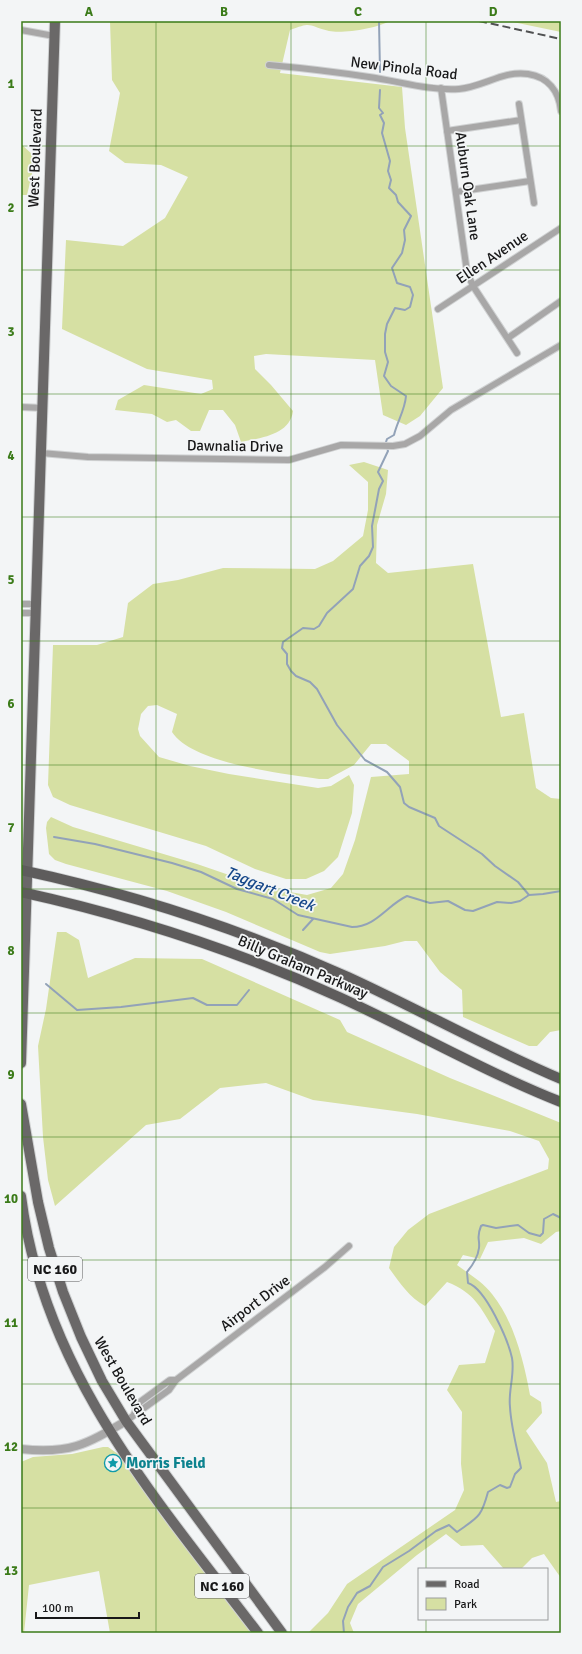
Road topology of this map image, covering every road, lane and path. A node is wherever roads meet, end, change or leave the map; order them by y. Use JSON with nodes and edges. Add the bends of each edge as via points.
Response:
{"nodes":[{"id":1,"x":55,"y":21,"type":"edge"},
{"id":2,"x":21,"y":30,"type":"edge"},
{"id":3,"x":54,"y":36,"type":"junction"},
{"id":4,"x":269,"y":65,"type":"dead end"},
{"id":5,"x":441,"y":88,"type":"junction"},
{"id":6,"x":519,"y":104,"type":"dead end"},
{"id":7,"x":561,"y":111,"type":"edge"},
{"id":8,"x":521,"y":120,"type":"junction"},
{"id":9,"x":447,"y":131,"type":"junction"},
{"id":10,"x":530,"y":181,"type":"junction"},
{"id":11,"x":456,"y":192,"type":"junction"},
{"id":12,"x":534,"y":203,"type":"dead end"},
{"id":13,"x":561,"y":228,"type":"edge"},
{"id":14,"x":473,"y":286,"type":"junction"},
{"id":15,"x":561,"y":301,"type":"edge"},
{"id":16,"x":438,"y":309,"type":"dead end"},
{"id":17,"x":508,"y":338,"type":"junction"},
{"id":18,"x":561,"y":344,"type":"edge"},
{"id":19,"x":517,"y":353,"type":"dead end"},
{"id":20,"x":21,"y":407,"type":"edge"},
{"id":21,"x":42,"y":408,"type":"junction"},
{"id":22,"x":41,"y":453,"type":"junction"},
{"id":23,"x":21,"y":604,"type":"edge"},
{"id":24,"x":35,"y":609,"type":"junction"},
{"id":25,"x":21,"y":613,"type":"edge"},
{"id":26,"x":24,"y":870,"type":"edge"},
{"id":27,"x":24,"y":892,"type":"edge"},
{"id":28,"x":21,"y":1063,"type":"edge"},
{"id":29,"x":561,"y":1079,"type":"edge"},
{"id":30,"x":561,"y":1102,"type":"edge"},
{"id":31,"x":21,"y":1104,"type":"edge"},
{"id":32,"x":21,"y":1196,"type":"edge"},
{"id":33,"x":349,"y":1246,"type":"dead end"},
{"id":34,"x":126,"y":1421,"type":"junction"},
{"id":35,"x":109,"y":1431,"type":"junction"},
{"id":36,"x":21,"y":1449,"type":"edge"},
{"id":37,"x":258,"y":1633,"type":"edge"},
{"id":38,"x":282,"y":1633,"type":"edge"}],
"edges":[{"from":1,"to":3,"type":"main road","name":"West Boulevard"},
{"from":2,"to":3,"type":"street"},
{"from":3,"to":21,"type":"main road","name":"West Boulevard"},
{"from":4,"to":5,"type":"street","name":"New Pinola Road"},
{"from":5,"to":7,"type":"street","name":"New Pinola Road","via":[[460,89],[509,75],[528,74],[543,79],[553,87]]},
{"from":5,"to":9,"type":"street","name":"Auburn Oak Lane"},
{"from":6,"to":8,"type":"street"},
{"from":8,"to":9,"type":"street"},
{"from":8,"to":10,"type":"street"},
{"from":9,"to":11,"type":"street","name":"Auburn Oak Lane"},
{"from":10,"to":11,"type":"street"},
{"from":10,"to":12,"type":"street"},
{"from":11,"to":14,"type":"street","name":"Auburn Oak Lane","via":[[467,272]]},
{"from":13,"to":14,"type":"street","name":"Ellen Avenue"},
{"from":14,"to":16,"type":"street","name":"Ellen Avenue"},
{"from":14,"to":17,"type":"street","name":"Auburn Oak Lane"},
{"from":15,"to":17,"type":"street"},
{"from":17,"to":19,"type":"street","name":"Auburn Oak Lane"},
{"from":18,"to":22,"type":"street","name":"Dawnalia Drive","via":[[451,410],[416,439],[405,444],[341,445],[289,460],[88,457]]},
{"from":20,"to":21,"type":"street"},
{"from":21,"to":22,"type":"main road","name":"West Boulevard"},
{"from":22,"to":24,"type":"main road","name":"West Boulevard"},
{"from":23,"to":24,"type":"street"},
{"from":24,"to":25,"type":"street"},
{"from":24,"to":26,"type":"main road","name":"West Boulevard"},
{"from":26,"to":27,"type":"main road","name":"West Boulevard"},
{"from":26,"to":29,"type":"highway","name":"Billy Graham Parkway","via":[[154,904],[253,938],[349,978],[483,1045]]},
{"from":27,"to":28,"type":"main road","name":"West Boulevard"},
{"from":27,"to":30,"type":"highway","name":"Billy Graham Parkway","via":[[148,925],[245,958],[340,997],[474,1064]]},
{"from":31,"to":34,"type":"main road","name":"West Boulevard","number":"NC 160","via":[[38,1202],[63,1292],[95,1366]]},
{"from":32,"to":35,"type":"main road","number":"NC 160","via":[[32,1253],[45,1299],[63,1345]]},
{"from":33,"to":34,"type":"street","name":"Airport Drive","via":[[176,1380],[169,1390]]},
{"from":34,"to":35,"type":"street","name":"Airport Drive"},
{"from":34,"to":38,"type":"main road","name":"West Boulevard","number":"NC 160"},
{"from":35,"to":36,"type":"street","name":"Airport Drive","via":[[73,1448],[54,1451]]},
{"from":35,"to":37,"type":"main road","number":"NC 160","via":[[186,1539]]}]}
